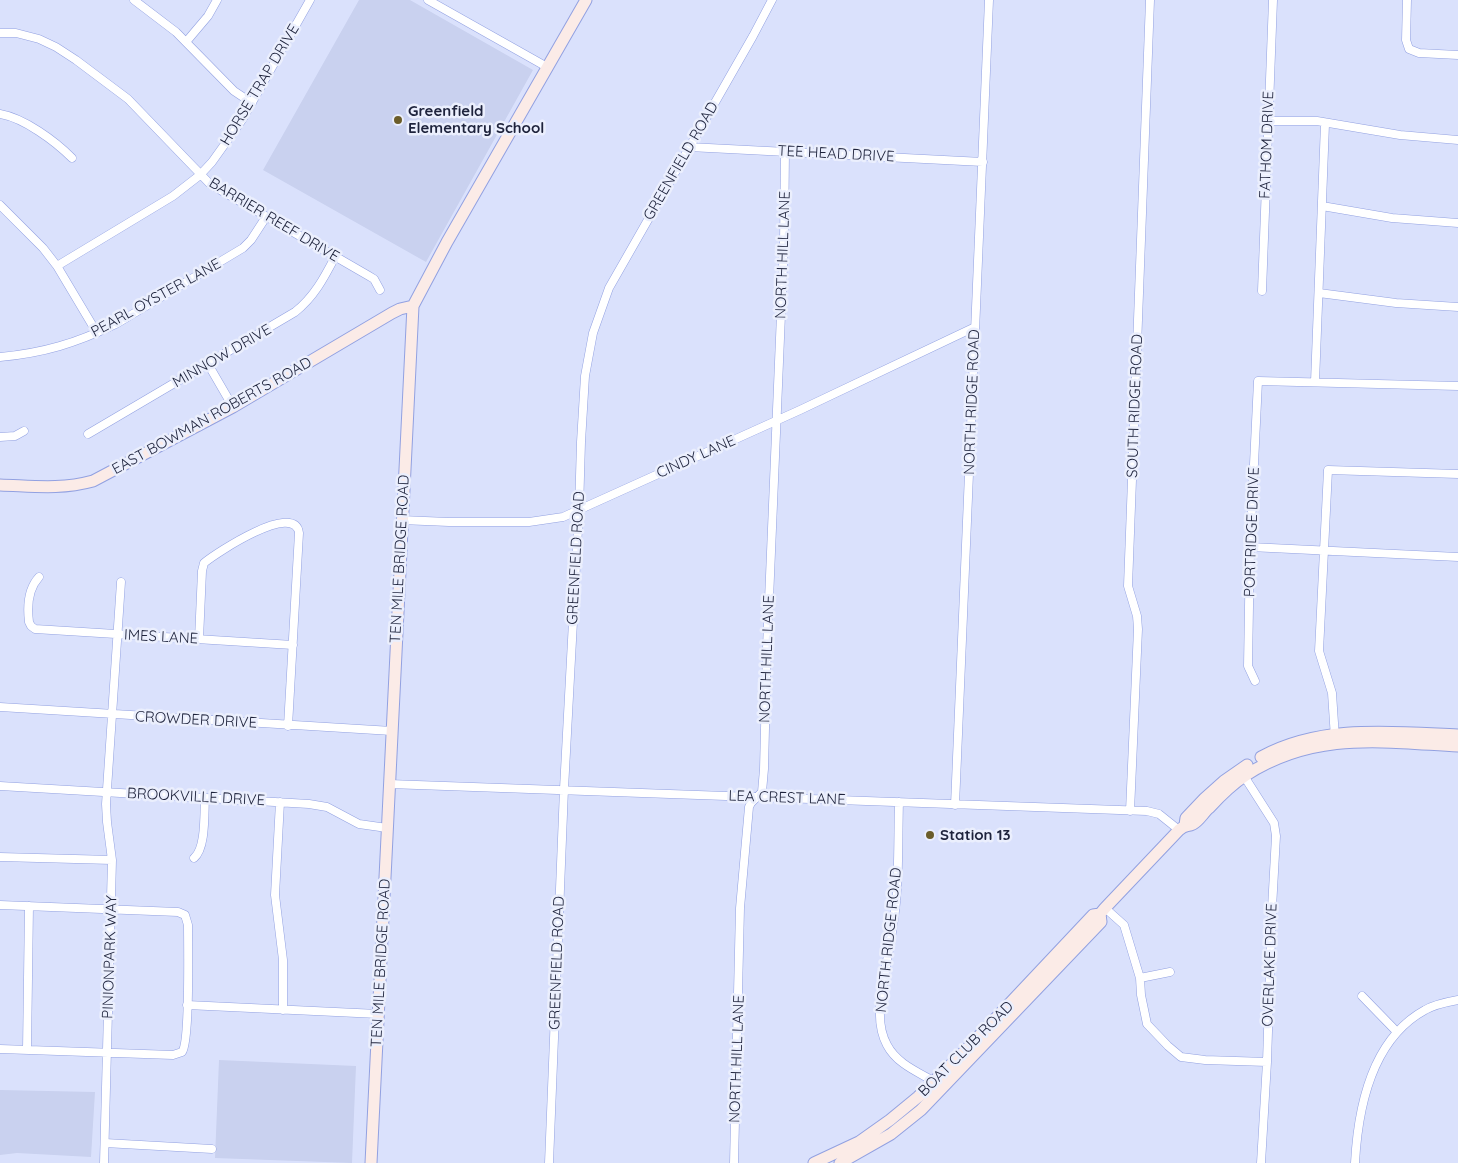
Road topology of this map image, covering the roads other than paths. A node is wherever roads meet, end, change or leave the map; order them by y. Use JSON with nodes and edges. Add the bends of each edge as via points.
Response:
{"nodes":[{"id":1,"x":134,"y":0,"type":"edge"},
{"id":2,"x":218,"y":0,"type":"edge"},
{"id":3,"x":310,"y":0,"type":"edge"},
{"id":4,"x":428,"y":0,"type":"edge"},
{"id":5,"x":586,"y":0,"type":"edge"},
{"id":6,"x":772,"y":0,"type":"edge"},
{"id":7,"x":988,"y":0,"type":"edge"},
{"id":8,"x":1150,"y":0,"type":"edge"},
{"id":9,"x":1273,"y":0,"type":"edge"},
{"id":10,"x":1407,"y":0,"type":"edge"},
{"id":11,"x":0,"y":32,"type":"edge"},
{"id":12,"x":186,"y":42,"type":"junction"},
{"id":13,"x":1458,"y":55,"type":"edge"},
{"id":14,"x":547,"y":67,"type":"junction"},
{"id":15,"x":252,"y":103,"type":"junction"},
{"id":16,"x":0,"y":114,"type":"edge"},
{"id":17,"x":1268,"y":121,"type":"junction"},
{"id":18,"x":1325,"y":124,"type":"junction"},
{"id":19,"x":1458,"y":140,"type":"edge"},
{"id":20,"x":689,"y":147,"type":"junction"},
{"id":21,"x":786,"y":151,"type":"junction"},
{"id":22,"x":72,"y":158,"type":"dead end"},
{"id":23,"x":982,"y":162,"type":"junction"},
{"id":24,"x":200,"y":175,"type":"junction"},
{"id":25,"x":0,"y":205,"type":"edge"},
{"id":26,"x":1322,"y":206,"type":"junction"},
{"id":27,"x":266,"y":217,"type":"junction"},
{"id":28,"x":1458,"y":223,"type":"edge"},
{"id":29,"x":335,"y":257,"type":"junction"},
{"id":30,"x":57,"y":266,"type":"junction"},
{"id":31,"x":380,"y":290,"type":"dead end"},
{"id":32,"x":1262,"y":291,"type":"dead end"},
{"id":33,"x":1319,"y":293,"type":"junction"},
{"id":34,"x":413,"y":306,"type":"junction"},
{"id":35,"x":1458,"y":307,"type":"edge"},
{"id":36,"x":976,"y":327,"type":"junction"},
{"id":37,"x":97,"y":333,"type":"junction"},
{"id":38,"x":0,"y":357,"type":"edge"},
{"id":39,"x":208,"y":364,"type":"junction"},
{"id":40,"x":1316,"y":382,"type":"junction"},
{"id":41,"x":1458,"y":386,"type":"edge"},
{"id":42,"x":233,"y":407,"type":"junction"},
{"id":43,"x":776,"y":421,"type":"junction"},
{"id":44,"x":24,"y":430,"type":"dead end"},
{"id":45,"x":88,"y":434,"type":"dead end"},
{"id":46,"x":0,"y":437,"type":"edge"},
{"id":47,"x":1458,"y":474,"type":"edge"},
{"id":48,"x":0,"y":485,"type":"edge"},
{"id":49,"x":579,"y":510,"type":"junction"},
{"id":50,"x":402,"y":520,"type":"junction"},
{"id":51,"x":1250,"y":548,"type":"junction"},
{"id":52,"x":1324,"y":551,"type":"junction"},
{"id":53,"x":1458,"y":557,"type":"edge"},
{"id":54,"x":39,"y":577,"type":"dead end"},
{"id":55,"x":121,"y":582,"type":"dead end"},
{"id":56,"x":118,"y":634,"type":"junction"},
{"id":57,"x":199,"y":639,"type":"junction"},
{"id":58,"x":293,"y":645,"type":"junction"},
{"id":59,"x":1255,"y":681,"type":"dead end"},
{"id":60,"x":0,"y":708,"type":"edge"},
{"id":61,"x":112,"y":715,"type":"junction"},
{"id":62,"x":288,"y":726,"type":"junction"},
{"id":63,"x":392,"y":731,"type":"junction"},
{"id":64,"x":1458,"y":735,"type":"edge"},
{"id":65,"x":1335,"y":738,"type":"junction"},
{"id":66,"x":1458,"y":746,"type":"edge"},
{"id":67,"x":1244,"y":776,"type":"junction"},
{"id":68,"x":389,"y":784,"type":"junction"},
{"id":69,"x":0,"y":786,"type":"edge"},
{"id":70,"x":564,"y":789,"type":"junction"},
{"id":71,"x":106,"y":792,"type":"junction"},
{"id":72,"x":756,"y":797,"type":"junction"},
{"id":73,"x":205,"y":798,"type":"junction"},
{"id":74,"x":280,"y":802,"type":"junction"},
{"id":75,"x":899,"y":802,"type":"junction"},
{"id":76,"x":955,"y":805,"type":"junction"},
{"id":77,"x":1130,"y":811,"type":"junction"},
{"id":78,"x":1182,"y":827,"type":"junction"},
{"id":79,"x":387,"y":828,"type":"junction"},
{"id":80,"x":0,"y":857,"type":"edge"},
{"id":81,"x":194,"y":858,"type":"dead end"},
{"id":82,"x":112,"y":860,"type":"junction"},
{"id":83,"x":0,"y":905,"type":"edge"},
{"id":84,"x":29,"y":906,"type":"junction"},
{"id":85,"x":111,"y":910,"type":"junction"},
{"id":86,"x":1103,"y":911,"type":"junction"},
{"id":87,"x":1170,"y":972,"type":"dead end"},
{"id":88,"x":1140,"y":978,"type":"junction"},
{"id":89,"x":1362,"y":996,"type":"dead end"},
{"id":90,"x":1458,"y":1000,"type":"edge"},
{"id":91,"x":187,"y":1006,"type":"junction"},
{"id":92,"x":283,"y":1010,"type":"junction"},
{"id":93,"x":378,"y":1014,"type":"junction"},
{"id":94,"x":1397,"y":1032,"type":"junction"},
{"id":95,"x":0,"y":1049,"type":"edge"},
{"id":96,"x":27,"y":1050,"type":"junction"},
{"id":97,"x":107,"y":1053,"type":"junction"},
{"id":98,"x":1267,"y":1062,"type":"junction"},
{"id":99,"x":935,"y":1082,"type":"junction"},
{"id":100,"x":105,"y":1143,"type":"junction"},
{"id":101,"x":212,"y":1149,"type":"dead end"},
{"id":102,"x":104,"y":1163,"type":"edge"},
{"id":103,"x":371,"y":1163,"type":"edge"},
{"id":104,"x":549,"y":1163,"type":"edge"},
{"id":105,"x":734,"y":1163,"type":"edge"},
{"id":106,"x":814,"y":1163,"type":"edge"},
{"id":107,"x":840,"y":1163,"type":"edge"},
{"id":108,"x":1261,"y":1163,"type":"edge"},
{"id":109,"x":1355,"y":1163,"type":"edge"}],
"edges":[{"from":1,"to":12,"type":"street"},
{"from":2,"to":12,"type":"street"},
{"from":3,"to":15,"type":"street","name":"HORSE TRAP DRIVE"},
{"from":4,"to":14,"type":"street"},
{"from":5,"to":14,"type":"street","name":"TEN MILE BRIDGE ROAD"},
{"from":6,"to":20,"type":"street","name":"GREENFIELD ROAD"},
{"from":7,"to":23,"type":"street","name":"NORTH RIDGE ROAD"},
{"from":8,"to":77,"type":"street","name":"SOUTH RIDGE ROAD","via":[[1128,586],[1138,629]]},
{"from":9,"to":17,"type":"street","name":"FATHOM DRIVE"},
{"from":10,"to":13,"type":"street","via":[[1406,40],[1409,49],[1419,53]]},
{"from":11,"to":24,"type":"street","name":"BARRIER REEF DRIVE","via":[[39,39],[56,47],[115,87]]},
{"from":12,"to":15,"type":"street","via":[[234,91]]},
{"from":14,"to":34,"type":"street","name":"TEN MILE BRIDGE ROAD"},
{"from":15,"to":24,"type":"street","name":"HORSE TRAP DRIVE","via":[[233,134]]},
{"from":16,"to":22,"type":"street","via":[[28,126]]},
{"from":17,"to":18,"type":"street"},
{"from":17,"to":32,"type":"street","name":"FATHOM DRIVE"},
{"from":18,"to":19,"type":"street"},
{"from":18,"to":26,"type":"street"},
{"from":20,"to":21,"type":"street","name":"TEE HEAD DRIVE"},
{"from":20,"to":49,"type":"street","name":"GREENFIELD ROAD","via":[[609,288],[593,333],[585,376]]},
{"from":21,"to":23,"type":"street","name":"TEE HEAD DRIVE"},
{"from":21,"to":43,"type":"street","name":"NORTH HILL LANE"},
{"from":23,"to":36,"type":"street","name":"NORTH RIDGE ROAD"},
{"from":24,"to":27,"type":"street","name":"BARRIER REEF DRIVE","via":[[223,193]]},
{"from":24,"to":30,"type":"street","name":"HORSE TRAP DRIVE","via":[[160,204]]},
{"from":25,"to":30,"type":"street","via":[[44,248]]},
{"from":26,"to":28,"type":"street","via":[[1392,218]]},
{"from":26,"to":33,"type":"street"},
{"from":27,"to":29,"type":"street","name":"BARRIER REEF DRIVE"},
{"from":27,"to":37,"type":"street","name":"PEARL OYSTER LANE","via":[[251,240],[235,253]]},
{"from":29,"to":31,"type":"street","name":"BARRIER REEF DRIVE","via":[[374,279]]},
{"from":29,"to":39,"type":"street","name":"MINNOW DRIVE","via":[[319,288],[303,306]]},
{"from":30,"to":37,"type":"street"},
{"from":33,"to":35,"type":"street"},
{"from":33,"to":40,"type":"street"},
{"from":34,"to":42,"type":"street","name":"EAST BOWMAN ROBERTS ROAD","via":[[400,308]]},
{"from":34,"to":50,"type":"street","name":"TEN MILE BRIDGE ROAD"},
{"from":36,"to":43,"type":"street","name":"CINDY LANE"},
{"from":36,"to":76,"type":"street","name":"NORTH RIDGE ROAD"},
{"from":37,"to":38,"type":"street","name":"PEARL OYSTER LANE","via":[[54,349]]},
{"from":39,"to":42,"type":"street"},
{"from":39,"to":45,"type":"street","name":"MINNOW DRIVE"},
{"from":40,"to":41,"type":"street"},
{"from":40,"to":51,"type":"street","name":"PORTRIDGE DRIVE","via":[[1258,381]]},
{"from":42,"to":48,"type":"street","name":"EAST BOWMAN ROBERTS ROAD","via":[[93,481],[56,487]]},
{"from":43,"to":49,"type":"street","name":"CINDY LANE"},
{"from":43,"to":72,"type":"street","name":"NORTH HILL LANE","via":[[764,769],[762,792]]},
{"from":44,"to":46,"type":"street","via":[[16,436]]},
{"from":47,"to":52,"type":"street","via":[[1328,470]]},
{"from":49,"to":50,"type":"street","name":"CINDY LANE","via":[[563,517],[529,522]]},
{"from":49,"to":70,"type":"street","name":"GREENFIELD ROAD"},
{"from":50,"to":63,"type":"street","name":"TEN MILE BRIDGE ROAD"},
{"from":51,"to":52,"type":"street"},
{"from":51,"to":59,"type":"street","name":"PORTRIDGE DRIVE","via":[[1248,666]]},
{"from":52,"to":53,"type":"street"},
{"from":52,"to":65,"type":"street","via":[[1320,651],[1332,693]]},
{"from":54,"to":56,"type":"street","name":"IMES LANE","via":[[29,594],[31,626],[41,630]]},
{"from":55,"to":56,"type":"street","name":"PINIONPARK WAY"},
{"from":56,"to":57,"type":"street","name":"IMES LANE"},
{"from":56,"to":61,"type":"street","name":"PINIONPARK WAY"},
{"from":57,"to":58,"type":"street","name":"IMES LANE"},
{"from":57,"to":58,"type":"street","via":[[204,562],[253,532],[271,524],[290,523],[300,533]]},
{"from":58,"to":62,"type":"street"},
{"from":60,"to":61,"type":"street","name":"CROWDER DRIVE"},
{"from":61,"to":62,"type":"street","name":"CROWDER DRIVE"},
{"from":61,"to":71,"type":"street","name":"PINIONPARK WAY"},
{"from":62,"to":63,"type":"street","name":"CROWDER DRIVE"},
{"from":63,"to":68,"type":"street","name":"TEN MILE BRIDGE ROAD"},
{"from":64,"to":65,"type":"street","name":"BOAT CLUB ROAD","via":[[1354,732]]},
{"from":65,"to":66,"type":"street","name":"BOAT CLUB ROAD"},
{"from":65,"to":67,"type":"street","name":"BOAT CLUB ROAD","via":[[1276,759]]},
{"from":65,"to":78,"type":"street","name":"BOAT CLUB ROAD","via":[[1306,740],[1264,756],[1224,781],[1186,818]]},
{"from":67,"to":78,"type":"street","name":"BOAT CLUB ROAD","via":[[1194,823]]},
{"from":67,"to":98,"type":"street","name":"OVERLAKE DRIVE","via":[[1274,823],[1276,836]]},
{"from":68,"to":70,"type":"street","name":"LEA CREST LANE"},
{"from":68,"to":79,"type":"street","name":"TEN MILE BRIDGE ROAD"},
{"from":69,"to":71,"type":"street","name":"BROOKVILLE DRIVE"},
{"from":70,"to":72,"type":"street","name":"LEA CREST LANE"},
{"from":70,"to":104,"type":"street","name":"GREENFIELD ROAD"},
{"from":71,"to":73,"type":"street","name":"BROOKVILLE DRIVE"},
{"from":71,"to":82,"type":"street","name":"PINIONPARK WAY","via":[[106,822]]},
{"from":72,"to":75,"type":"street","name":"LEA CREST LANE"},
{"from":72,"to":105,"type":"street","name":"NORTH HILL LANE","via":[[749,807],[740,908]]},
{"from":73,"to":74,"type":"street","name":"BROOKVILLE DRIVE"},
{"from":73,"to":81,"type":"street","via":[[202,847]]},
{"from":74,"to":79,"type":"street","name":"BROOKVILLE DRIVE","via":[[319,805],[359,824]]},
{"from":74,"to":92,"type":"street","via":[[275,895],[283,960]]},
{"from":75,"to":76,"type":"street","name":"LEA CREST LANE"},
{"from":75,"to":99,"type":"street","name":"NORTH RIDGE ROAD","via":[[895,917],[882,988],[881,1026],[888,1047],[906,1065]]},
{"from":76,"to":77,"type":"street","name":"LEA CREST LANE"},
{"from":77,"to":78,"type":"street","name":"LEA CREST LANE","via":[[1159,814]]},
{"from":78,"to":86,"type":"street","name":"BOAT CLUB ROAD"},
{"from":79,"to":93,"type":"street","name":"TEN MILE BRIDGE ROAD"},
{"from":80,"to":82,"type":"street"},
{"from":82,"to":85,"type":"street","name":"PINIONPARK WAY"},
{"from":83,"to":84,"type":"street"},
{"from":84,"to":85,"type":"street"},
{"from":84,"to":96,"type":"street"},
{"from":85,"to":91,"type":"street","via":[[172,911],[185,915],[188,925]]},
{"from":85,"to":97,"type":"street","name":"PINIONPARK WAY"},
{"from":86,"to":88,"type":"street","via":[[1124,925]]},
{"from":86,"to":99,"type":"street","name":"BOAT CLUB ROAD","via":[[1093,915]]},
{"from":86,"to":107,"type":"street","name":"BOAT CLUB ROAD","via":[[1101,922],[922,1110],[892,1134]]},
{"from":87,"to":88,"type":"street"},
{"from":88,"to":98,"type":"street","via":[[1147,1024],[1181,1057]]},
{"from":89,"to":94,"type":"street"},
{"from":90,"to":94,"type":"street","via":[[1426,1009]]},
{"from":91,"to":92,"type":"street"},
{"from":91,"to":97,"type":"street","via":[[182,1052],[172,1055]]},
{"from":92,"to":93,"type":"street"},
{"from":93,"to":103,"type":"street","name":"TEN MILE BRIDGE ROAD"},
{"from":94,"to":109,"type":"street","via":[[1383,1052],[1361,1106]]},
{"from":95,"to":96,"type":"street"},
{"from":96,"to":97,"type":"street"},
{"from":97,"to":100,"type":"street","name":"PINIONPARK WAY"},
{"from":98,"to":108,"type":"street","name":"OVERLAKE DRIVE"},
{"from":99,"to":106,"type":"street","name":"BOAT CLUB ROAD","via":[[867,1136]]},
{"from":100,"to":101,"type":"street"},
{"from":100,"to":102,"type":"street","name":"PINIONPARK WAY"}]}
